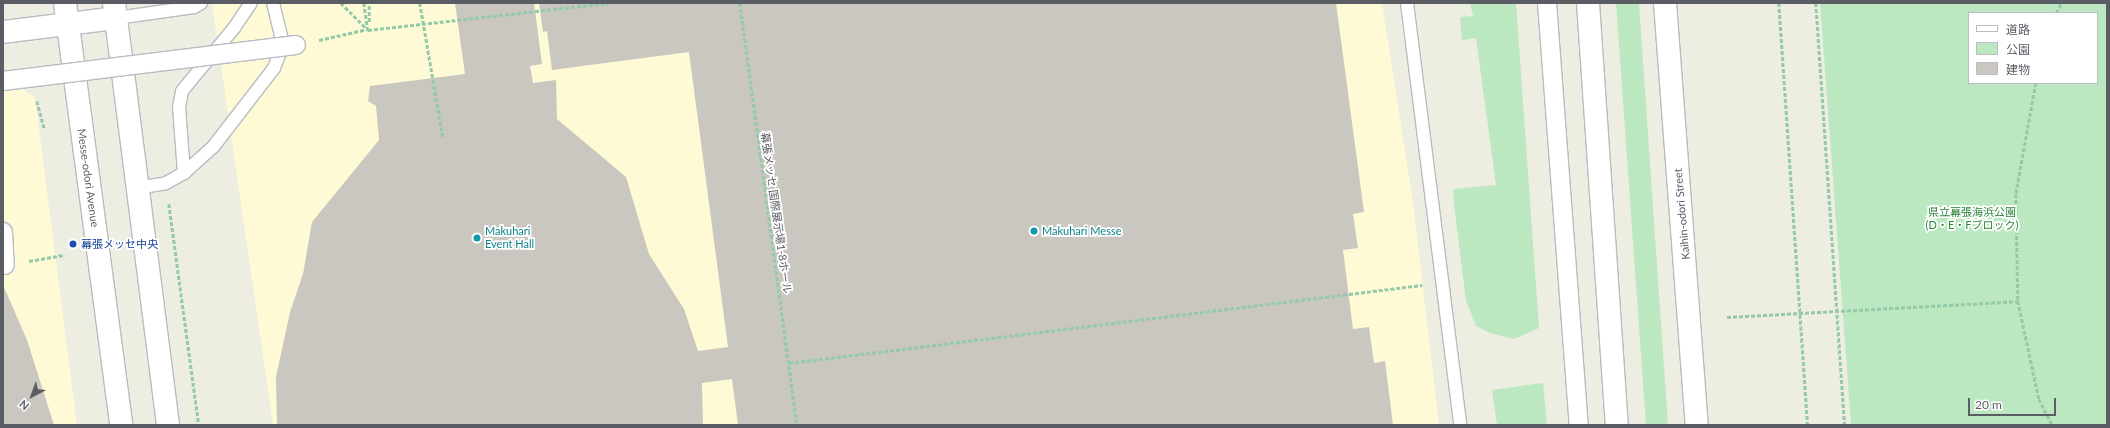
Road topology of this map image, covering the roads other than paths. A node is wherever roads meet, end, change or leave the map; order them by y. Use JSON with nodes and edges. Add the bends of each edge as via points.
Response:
{"nodes":[{"id":1,"x":201,"y":3,"type":"edge"},
{"id":2,"x":251,"y":3,"type":"edge"},
{"id":3,"x":273,"y":3,"type":"edge"},
{"id":4,"x":1407,"y":3,"type":"edge"},
{"id":5,"x":1547,"y":3,"type":"edge"},
{"id":6,"x":1588,"y":3,"type":"edge"},
{"id":7,"x":1666,"y":3,"type":"edge"},
{"id":8,"x":173,"y":6,"type":"edge"},
{"id":9,"x":115,"y":11,"type":"edge"},
{"id":10,"x":66,"y":13,"type":"edge"},
{"id":11,"x":3,"y":32,"type":"edge"},
{"id":12,"x":296,"y":45,"type":"road end"},
{"id":13,"x":3,"y":81,"type":"edge"},
{"id":14,"x":184,"y":173,"type":"junction"},
{"id":15,"x":136,"y":188,"type":"junction"},
{"id":16,"x":3,"y":232,"type":"edge"},
{"id":17,"x":5,"y":265,"type":"road end"},
{"id":18,"x":121,"y":425,"type":"edge"},
{"id":19,"x":168,"y":425,"type":"edge"},
{"id":20,"x":1460,"y":425,"type":"edge"},
{"id":21,"x":1579,"y":425,"type":"edge"},
{"id":22,"x":1617,"y":425,"type":"edge"},
{"id":23,"x":1697,"y":425,"type":"edge"}],
"edges":[{"from":1,"to":8,"type":"lane","via":[[194,7]]},
{"from":2,"to":14,"type":"lane","via":[[234,28],[182,91],[179,107]]},
{"from":3,"to":14,"type":"lane","via":[[283,44],[274,68],[213,147]]},
{"from":4,"to":20,"type":"lane"},
{"from":5,"to":21,"type":"street"},
{"from":6,"to":22,"type":"street"},
{"from":7,"to":23,"type":"street","name":"Kaihin-odori Street"},
{"from":8,"to":9,"type":"lane"},
{"from":9,"to":10,"type":"street"},
{"from":9,"to":15,"type":"street"},
{"from":10,"to":11,"type":"street"},
{"from":10,"to":18,"type":"street","name":"Messe-odori Avenue"},
{"from":12,"to":13,"type":"street","bridge":true},
{"from":14,"to":15,"type":"lane","via":[[166,183]]},
{"from":15,"to":19,"type":"street"},
{"from":16,"to":17,"type":"street"}]}
